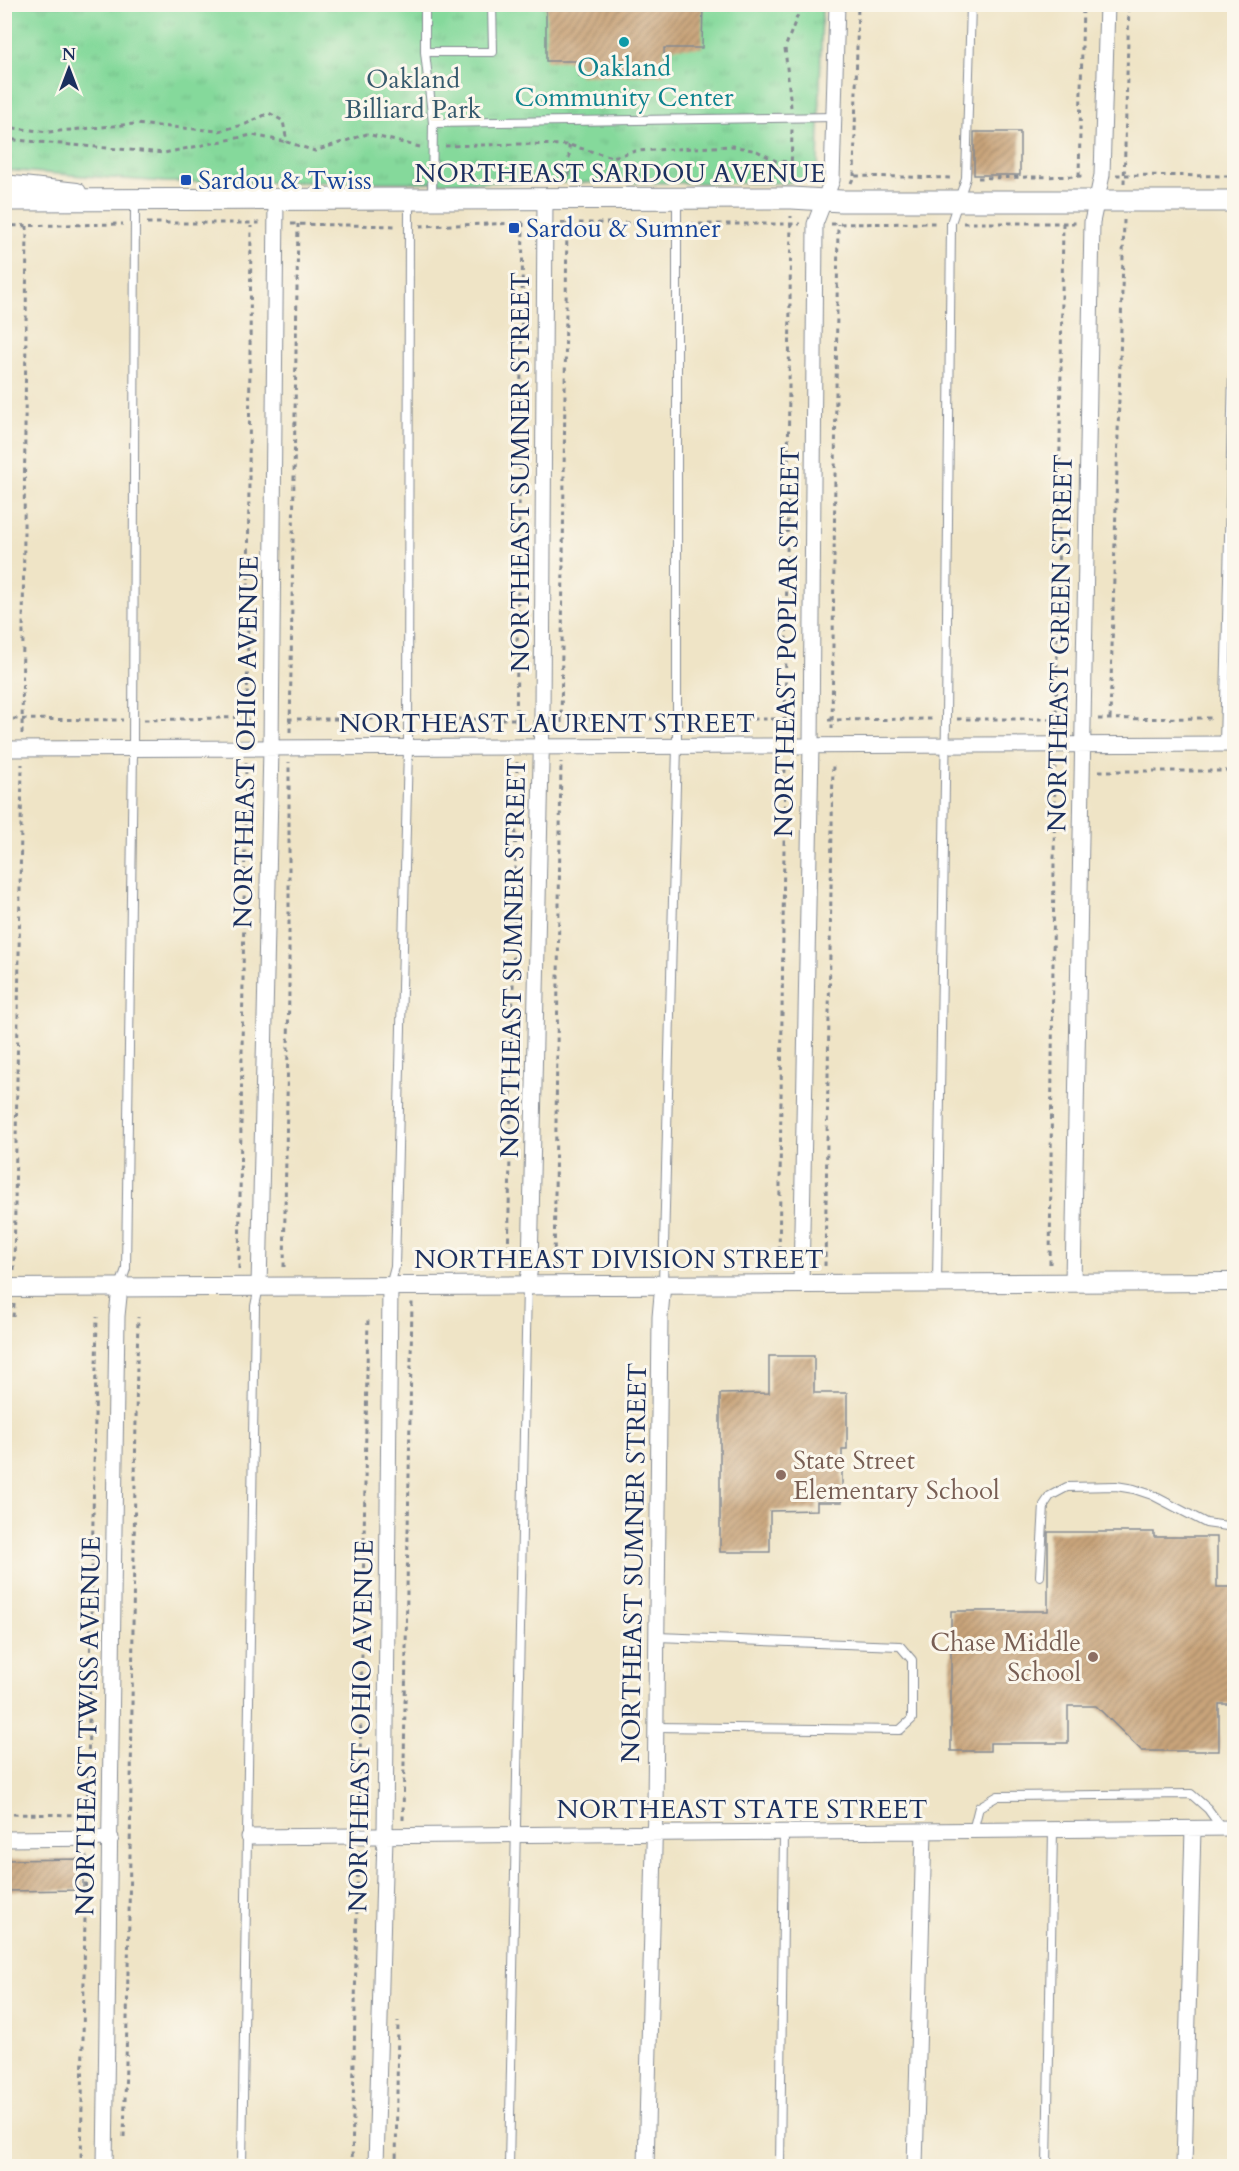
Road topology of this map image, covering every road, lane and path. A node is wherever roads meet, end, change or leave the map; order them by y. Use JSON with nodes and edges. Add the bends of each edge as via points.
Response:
{"nodes":[{"id":1,"x":425,"y":4,"type":"edge"},
{"id":2,"x":492,"y":4,"type":"edge"},
{"id":3,"x":802,"y":4,"type":"edge"},
{"id":4,"x":837,"y":4,"type":"edge"},
{"id":5,"x":858,"y":4,"type":"edge"},
{"id":6,"x":972,"y":4,"type":"edge"},
{"id":7,"x":1083,"y":4,"type":"edge"},
{"id":8,"x":1107,"y":4,"type":"edge"},
{"id":9,"x":1129,"y":4,"type":"edge"},
{"id":10,"x":426,"y":52,"type":"junction"},
{"id":11,"x":792,"y":117,"type":"junction"},
{"id":12,"x":835,"y":117,"type":"junction"},
{"id":13,"x":433,"y":123,"type":"junction"},
{"id":14,"x":4,"y":127,"type":"edge"},
{"id":15,"x":4,"y":140,"type":"edge"},
{"id":16,"x":287,"y":142,"type":"junction"},
{"id":17,"x":568,"y":146,"type":"junction"},
{"id":18,"x":433,"y":147,"type":"junction"},
{"id":19,"x":791,"y":162,"type":"junction"},
{"id":20,"x":1102,"y":175,"type":"junction"},
{"id":21,"x":1125,"y":175,"type":"junction"},
{"id":22,"x":854,"y":176,"type":"junction"},
{"id":23,"x":1079,"y":176,"type":"junction"},
{"id":24,"x":1234,"y":176,"type":"edge"},
{"id":25,"x":966,"y":178,"type":"junction"},
{"id":26,"x":4,"y":184,"type":"edge"},
{"id":27,"x":545,"y":198,"type":"junction"},
{"id":28,"x":792,"y":198,"type":"junction"},
{"id":29,"x":135,"y":199,"type":"junction"},
{"id":30,"x":276,"y":199,"type":"junction"},
{"id":31,"x":409,"y":199,"type":"junction"},
{"id":32,"x":432,"y":199,"type":"junction"},
{"id":33,"x":569,"y":199,"type":"junction"},
{"id":34,"x":676,"y":199,"type":"junction"},
{"id":35,"x":4,"y":200,"type":"edge"},
{"id":36,"x":832,"y":201,"type":"junction"},
{"id":37,"x":957,"y":201,"type":"junction"},
{"id":38,"x":1097,"y":201,"type":"junction"},
{"id":39,"x":1234,"y":201,"type":"edge"},
{"id":40,"x":1124,"y":212,"type":"junction"},
{"id":41,"x":567,"y":222,"type":"junction"},
{"id":42,"x":1092,"y":222,"type":"junction"},
{"id":43,"x":1135,"y":222,"type":"dead end"},
{"id":44,"x":277,"y":223,"type":"junction"},
{"id":45,"x":524,"y":223,"type":"junction"},
{"id":46,"x":951,"y":223,"type":"junction"},
{"id":47,"x":135,"y":224,"type":"junction"},
{"id":48,"x":298,"y":224,"type":"junction"},
{"id":49,"x":676,"y":224,"type":"junction"},
{"id":50,"x":791,"y":224,"type":"junction"},
{"id":51,"x":814,"y":224,"type":"junction"},
{"id":52,"x":545,"y":225,"type":"junction"},
{"id":53,"x":4,"y":226,"type":"edge"},
{"id":54,"x":27,"y":226,"type":"junction"},
{"id":55,"x":410,"y":226,"type":"junction"},
{"id":56,"x":1234,"y":330,"type":"edge"},
{"id":57,"x":542,"y":717,"type":"junction"},
{"id":58,"x":271,"y":718,"type":"junction"},
{"id":59,"x":562,"y":718,"type":"junction"},
{"id":60,"x":1224,"y":718,"type":"junction"},
{"id":61,"x":4,"y":719,"type":"edge"},
{"id":62,"x":22,"y":719,"type":"junction"},
{"id":63,"x":292,"y":719,"type":"junction"},
{"id":64,"x":408,"y":719,"type":"junction"},
{"id":65,"x":677,"y":719,"type":"junction"},
{"id":66,"x":786,"y":719,"type":"junction"},
{"id":67,"x":946,"y":719,"type":"junction"},
{"id":68,"x":1110,"y":719,"type":"junction"},
{"id":69,"x":133,"y":720,"type":"junction"},
{"id":70,"x":516,"y":720,"type":"junction"},
{"id":71,"x":811,"y":720,"type":"junction"},
{"id":72,"x":1083,"y":720,"type":"junction"},
{"id":73,"x":1229,"y":744,"type":"edge"},
{"id":74,"x":1082,"y":745,"type":"junction"},
{"id":75,"x":677,"y":746,"type":"junction"},
{"id":76,"x":784,"y":746,"type":"junction"},
{"id":77,"x":811,"y":746,"type":"junction"},
{"id":78,"x":946,"y":746,"type":"junction"},
{"id":79,"x":517,"y":747,"type":"junction"},
{"id":80,"x":541,"y":747,"type":"junction"},
{"id":81,"x":561,"y":747,"type":"junction"},
{"id":82,"x":271,"y":748,"type":"junction"},
{"id":83,"x":289,"y":748,"type":"junction"},
{"id":84,"x":408,"y":748,"type":"junction"},
{"id":85,"x":4,"y":749,"type":"edge"},
{"id":86,"x":22,"y":749,"type":"junction"},
{"id":87,"x":133,"y":749,"type":"junction"},
{"id":88,"x":1080,"y":771,"type":"junction"},
{"id":89,"x":1234,"y":771,"type":"edge"},
{"id":90,"x":1055,"y":773,"type":"dead end"},
{"id":91,"x":508,"y":1267,"type":"dead end"},
{"id":92,"x":554,"y":1267,"type":"dead end"},
{"id":93,"x":284,"y":1268,"type":"dead end"},
{"id":94,"x":779,"y":1275,"type":"dead end"},
{"id":95,"x":1234,"y":1282,"type":"edge"},
{"id":96,"x":937,"y":1283,"type":"junction"},
{"id":97,"x":1073,"y":1283,"type":"junction"},
{"id":98,"x":663,"y":1284,"type":"junction"},
{"id":99,"x":801,"y":1284,"type":"junction"},
{"id":100,"x":527,"y":1285,"type":"junction"},
{"id":101,"x":390,"y":1286,"type":"junction"},
{"id":102,"x":120,"y":1287,"type":"junction"},
{"id":103,"x":259,"y":1287,"type":"junction"},
{"id":104,"x":9,"y":1288,"type":"edge"},
{"id":105,"x":368,"y":1316,"type":"dead end"},
{"id":106,"x":14,"y":1317,"type":"dead end"},
{"id":107,"x":97,"y":1317,"type":"dead end"},
{"id":108,"x":138,"y":1317,"type":"dead end"},
{"id":109,"x":1234,"y":1527,"type":"edge"},
{"id":110,"x":1040,"y":1576,"type":"dead end"},
{"id":111,"x":657,"y":1637,"type":"junction"},
{"id":112,"x":656,"y":1727,"type":"junction"},
{"id":113,"x":132,"y":1811,"type":"junction"},
{"id":114,"x":4,"y":1814,"type":"edge"},
{"id":115,"x":111,"y":1814,"type":"junction"},
{"id":116,"x":87,"y":1815,"type":"junction"},
{"id":117,"x":1228,"y":1828,"type":"edge"},
{"id":118,"x":1193,"y":1829,"type":"junction"},
{"id":119,"x":1053,"y":1830,"type":"junction"},
{"id":120,"x":924,"y":1831,"type":"junction"},
{"id":121,"x":973,"y":1831,"type":"junction"},
{"id":122,"x":784,"y":1832,"type":"junction"},
{"id":123,"x":654,"y":1833,"type":"junction"},
{"id":124,"x":517,"y":1834,"type":"junction"},
{"id":125,"x":359,"y":1836,"type":"junction"},
{"id":126,"x":385,"y":1836,"type":"junction"},
{"id":127,"x":249,"y":1837,"type":"junction"},
{"id":128,"x":87,"y":1838,"type":"junction"},
{"id":129,"x":111,"y":1838,"type":"junction"},
{"id":130,"x":4,"y":1839,"type":"edge"},
{"id":131,"x":123,"y":2141,"type":"dead end"},
{"id":132,"x":81,"y":2166,"type":"edge"},
{"id":133,"x":105,"y":2166,"type":"edge"},
{"id":134,"x":242,"y":2166,"type":"edge"},
{"id":135,"x":352,"y":2166,"type":"edge"},
{"id":136,"x":376,"y":2166,"type":"edge"},
{"id":137,"x":510,"y":2166,"type":"edge"},
{"id":138,"x":646,"y":2166,"type":"edge"},
{"id":139,"x":780,"y":2166,"type":"edge"},
{"id":140,"x":915,"y":2166,"type":"edge"},
{"id":141,"x":1047,"y":2166,"type":"edge"},
{"id":142,"x":1184,"y":2166,"type":"edge"}],
"edges":[{"from":1,"to":10,"type":"lane"},
{"from":2,"to":10,"type":"lane","via":[[493,52]]},
{"from":3,"to":11,"type":"path","via":[[785,48]]},
{"from":4,"to":12,"type":"street","name":"NORTHEAST POPLAR STREET"},
{"from":5,"to":22,"type":"path"},
{"from":6,"to":25,"type":"lane"},
{"from":7,"to":23,"type":"path"},
{"from":8,"to":20,"type":"street","name":"NORTHEAST GREEN STREET"},
{"from":9,"to":21,"type":"path"},
{"from":10,"to":13,"type":"lane"},
{"from":11,"to":12,"type":"lane"},
{"from":11,"to":13,"type":"lane"},
{"from":11,"to":19,"type":"path"},
{"from":12,"to":36,"type":"street","name":"NORTHEAST POPLAR STREET"},
{"from":13,"to":18,"type":"lane"},
{"from":14,"to":16,"type":"path","via":[[50,132],[134,124],[219,131],[269,113],[283,121]]},
{"from":15,"to":16,"type":"path","via":[[164,153],[252,135]]},
{"from":16,"to":18,"type":"path","via":[[315,151],[367,134],[418,148]]},
{"from":17,"to":18,"type":"path"},
{"from":17,"to":19,"type":"path","via":[[612,157],[636,151],[732,146]]},
{"from":17,"to":33,"type":"path"},
{"from":18,"to":32,"type":"lane"},
{"from":19,"to":28,"type":"path"},
{"from":20,"to":21,"type":"path"},
{"from":20,"to":23,"type":"path"},
{"from":20,"to":38,"type":"street","name":"NORTHEAST GREEN STREET"},
{"from":21,"to":24,"type":"path"},
{"from":21,"to":40,"type":"path"},
{"from":22,"to":25,"type":"path"},
{"from":22,"to":36,"type":"path"},
{"from":23,"to":25,"type":"path"},
{"from":25,"to":37,"type":"lane"},
{"from":26,"to":29,"type":"street"},
{"from":27,"to":32,"type":"main road","name":"NORTHEAST SARDOU AVENUE"},
{"from":27,"to":33,"type":"main road","name":"NORTHEAST SARDOU AVENUE"},
{"from":27,"to":52,"type":"street","name":"NORTHEAST SUMNER STREET"},
{"from":28,"to":34,"type":"main road","name":"NORTHEAST SARDOU AVENUE"},
{"from":28,"to":36,"type":"main road","name":"NORTHEAST SARDOU AVENUE"},
{"from":28,"to":50,"type":"path"},
{"from":29,"to":30,"type":"main road","name":"NORTHEAST SARDOU AVENUE"},
{"from":29,"to":35,"type":"main road","name":"NORTHEAST SARDOU AVENUE"},
{"from":29,"to":47,"type":"lane"},
{"from":30,"to":31,"type":"main road","name":"NORTHEAST SARDOU AVENUE"},
{"from":30,"to":44,"type":"street","name":"NORTHEAST OHIO AVENUE"},
{"from":31,"to":32,"type":"main road","name":"NORTHEAST SARDOU AVENUE"},
{"from":31,"to":55,"type":"lane"},
{"from":33,"to":34,"type":"main road","name":"NORTHEAST SARDOU AVENUE"},
{"from":33,"to":41,"type":"path"},
{"from":34,"to":49,"type":"lane"},
{"from":36,"to":37,"type":"main road","name":"NORTHEAST SARDOU AVENUE"},
{"from":36,"to":51,"type":"street","name":"NORTHEAST POPLAR STREET"},
{"from":37,"to":38,"type":"main road","name":"NORTHEAST SARDOU AVENUE"},
{"from":37,"to":46,"type":"lane"},
{"from":38,"to":40,"type":"main road","name":"NORTHEAST SARDOU AVENUE"},
{"from":38,"to":42,"type":"street","name":"NORTHEAST GREEN STREET"},
{"from":39,"to":40,"type":"main road","name":"NORTHEAST SARDOU AVENUE"},
{"from":40,"to":42,"type":"path"},
{"from":40,"to":43,"type":"path"},
{"from":40,"to":68,"type":"path"},
{"from":41,"to":49,"type":"path"},
{"from":41,"to":52,"type":"path"},
{"from":41,"to":59,"type":"path"},
{"from":42,"to":46,"type":"path"},
{"from":42,"to":72,"type":"street","name":"NORTHEAST GREEN STREET"},
{"from":44,"to":47,"type":"path"},
{"from":44,"to":48,"type":"path"},
{"from":44,"to":58,"type":"street","name":"NORTHEAST OHIO AVENUE"},
{"from":45,"to":52,"type":"path"},
{"from":45,"to":55,"type":"path"},
{"from":45,"to":70,"type":"path"},
{"from":46,"to":51,"type":"path"},
{"from":46,"to":67,"type":"lane"},
{"from":47,"to":54,"type":"path"},
{"from":47,"to":69,"type":"lane"},
{"from":48,"to":55,"type":"path"},
{"from":48,"to":63,"type":"path"},
{"from":49,"to":50,"type":"path"},
{"from":49,"to":65,"type":"lane"},
{"from":50,"to":51,"type":"path"},
{"from":50,"to":66,"type":"path"},
{"from":51,"to":71,"type":"street","name":"NORTHEAST POPLAR STREET"},
{"from":52,"to":57,"type":"street","name":"NORTHEAST SUMNER STREET"},
{"from":53,"to":54,"type":"path"},
{"from":54,"to":62,"type":"path"},
{"from":55,"to":64,"type":"lane"},
{"from":56,"to":60,"type":"lane"},
{"from":57,"to":59,"type":"path"},
{"from":57,"to":70,"type":"path"},
{"from":57,"to":80,"type":"street","name":"NORTHEAST SUMNER STREET"},
{"from":58,"to":63,"type":"path"},
{"from":58,"to":69,"type":"path"},
{"from":58,"to":82,"type":"street","name":"NORTHEAST OHIO AVENUE"},
{"from":59,"to":65,"type":"path"},
{"from":59,"to":81,"type":"path"},
{"from":60,"to":68,"type":"path"},
{"from":60,"to":73,"type":"lane"},
{"from":61,"to":62,"type":"path"},
{"from":62,"to":69,"type":"path"},
{"from":62,"to":86,"type":"path"},
{"from":63,"to":64,"type":"path"},
{"from":63,"to":83,"type":"path"},
{"from":64,"to":70,"type":"path"},
{"from":64,"to":84,"type":"lane"},
{"from":65,"to":66,"type":"path"},
{"from":65,"to":75,"type":"lane"},
{"from":66,"to":71,"type":"path"},
{"from":66,"to":76,"type":"path"},
{"from":67,"to":71,"type":"path"},
{"from":67,"to":72,"type":"path"},
{"from":67,"to":78,"type":"lane"},
{"from":68,"to":72,"type":"path"},
{"from":69,"to":87,"type":"lane"},
{"from":70,"to":79,"type":"path"},
{"from":71,"to":77,"type":"street","name":"NORTHEAST POPLAR STREET"},
{"from":72,"to":74,"type":"street","name":"NORTHEAST GREEN STREET"},
{"from":73,"to":74,"type":"street","name":"NORTHEAST LAURENT STREET"},
{"from":74,"to":78,"type":"street","name":"NORTHEAST LAURENT STREET"},
{"from":74,"to":88,"type":"street","name":"NORTHEAST GREEN STREET"},
{"from":75,"to":76,"type":"street","name":"NORTHEAST LAURENT STREET"},
{"from":75,"to":81,"type":"street","name":"NORTHEAST LAURENT STREET"},
{"from":75,"to":98,"type":"lane"},
{"from":76,"to":77,"type":"street","name":"NORTHEAST LAURENT STREET"},
{"from":76,"to":94,"type":"path"},
{"from":77,"to":78,"type":"street","name":"NORTHEAST LAURENT STREET"},
{"from":77,"to":99,"type":"street","name":"NORTHEAST POPLAR STREET"},
{"from":78,"to":96,"type":"lane"},
{"from":79,"to":80,"type":"street","name":"NORTHEAST LAURENT STREET"},
{"from":79,"to":84,"type":"street","name":"NORTHEAST LAURENT STREET"},
{"from":79,"to":91,"type":"path"},
{"from":80,"to":81,"type":"street","name":"NORTHEAST LAURENT STREET"},
{"from":80,"to":100,"type":"street","name":"NORTHEAST SUMNER STREET"},
{"from":81,"to":92,"type":"path"},
{"from":82,"to":83,"type":"street","name":"NORTHEAST LAURENT STREET"},
{"from":82,"to":87,"type":"street","name":"NORTHEAST LAURENT STREET"},
{"from":82,"to":103,"type":"street","name":"NORTHEAST OHIO AVENUE"},
{"from":83,"to":84,"type":"street","name":"NORTHEAST LAURENT STREET"},
{"from":83,"to":93,"type":"path"},
{"from":84,"to":101,"type":"lane","via":[[395,1268]]},
{"from":85,"to":86,"type":"street","name":"NORTHEAST LAURENT STREET"},
{"from":86,"to":87,"type":"street","name":"NORTHEAST LAURENT STREET"},
{"from":86,"to":104,"type":"path"},
{"from":87,"to":102,"type":"lane","via":[[126,1269]]},
{"from":88,"to":89,"type":"path"},
{"from":88,"to":90,"type":"path"},
{"from":88,"to":97,"type":"street","name":"NORTHEAST GREEN STREET"},
{"from":95,"to":97,"type":"street","name":"NORTHEAST DIVISION STREET"},
{"from":96,"to":97,"type":"street","name":"NORTHEAST DIVISION STREET"},
{"from":96,"to":99,"type":"street","name":"NORTHEAST DIVISION STREET"},
{"from":98,"to":99,"type":"street","name":"NORTHEAST DIVISION STREET"},
{"from":98,"to":100,"type":"street","name":"NORTHEAST DIVISION STREET"},
{"from":98,"to":111,"type":"street","name":"NORTHEAST SUMNER STREET"},
{"from":100,"to":101,"type":"street","name":"NORTHEAST DIVISION STREET"},
{"from":100,"to":124,"type":"lane"},
{"from":101,"to":103,"type":"street","name":"NORTHEAST DIVISION STREET"},
{"from":101,"to":126,"type":"street","name":"NORTHEAST OHIO AVENUE"},
{"from":102,"to":103,"type":"street","name":"NORTHEAST DIVISION STREET"},
{"from":102,"to":104,"type":"street","name":"NORTHEAST DIVISION STREET"},
{"from":102,"to":115,"type":"street","name":"NORTHEAST TWISS AVENUE"},
{"from":103,"to":127,"type":"lane","via":[[255,1306]]},
{"from":104,"to":106,"type":"path"},
{"from":105,"to":125,"type":"path"},
{"from":107,"to":116,"type":"path"},
{"from":108,"to":113,"type":"path"},
{"from":109,"to":110,"type":"lane","via":[[1206,1523],[1134,1488],[1067,1487],[1050,1496],[1044,1505]]},
{"from":111,"to":112,"type":"street","name":"NORTHEAST SUMNER STREET"},
{"from":111,"to":112,"type":"lane","via":[[900,1646],[912,1660],[912,1719],[900,1730]]},
{"from":112,"to":123,"type":"street","name":"NORTHEAST SUMNER STREET"},
{"from":113,"to":115,"type":"path"},
{"from":113,"to":131,"type":"path"},
{"from":114,"to":116,"type":"path"},
{"from":115,"to":116,"type":"path"},
{"from":115,"to":129,"type":"street","name":"NORTHEAST TWISS AVENUE"},
{"from":116,"to":128,"type":"path"},
{"from":117,"to":118,"type":"street","name":"NORTHEAST STATE STREET"},
{"from":117,"to":121,"type":"lane","via":[[1191,1794],[998,1796],[979,1807]]},
{"from":118,"to":119,"type":"street","name":"NORTHEAST STATE STREET"},
{"from":118,"to":142,"type":"street"},
{"from":119,"to":121,"type":"street","name":"NORTHEAST STATE STREET"},
{"from":119,"to":141,"type":"lane"},
{"from":120,"to":121,"type":"street","name":"NORTHEAST STATE STREET"},
{"from":120,"to":122,"type":"street","name":"NORTHEAST STATE STREET"},
{"from":120,"to":140,"type":"street"},
{"from":122,"to":123,"type":"street","name":"NORTHEAST STATE STREET"},
{"from":122,"to":139,"type":"lane"},
{"from":123,"to":124,"type":"street","name":"NORTHEAST STATE STREET"},
{"from":123,"to":138,"type":"street","name":"NORTHEAST SUMNER STREET"},
{"from":124,"to":126,"type":"street","name":"NORTHEAST STATE STREET"},
{"from":124,"to":137,"type":"lane"},
{"from":125,"to":126,"type":"street","name":"NORTHEAST STATE STREET"},
{"from":125,"to":127,"type":"street","name":"NORTHEAST STATE STREET"},
{"from":125,"to":135,"type":"path"},
{"from":126,"to":136,"type":"street","name":"NORTHEAST OHIO AVENUE"},
{"from":127,"to":134,"type":"lane"},
{"from":128,"to":129,"type":"street"},
{"from":128,"to":130,"type":"street"},
{"from":128,"to":132,"type":"path"},
{"from":129,"to":133,"type":"street","name":"NORTHEAST TWISS AVENUE"}]}
